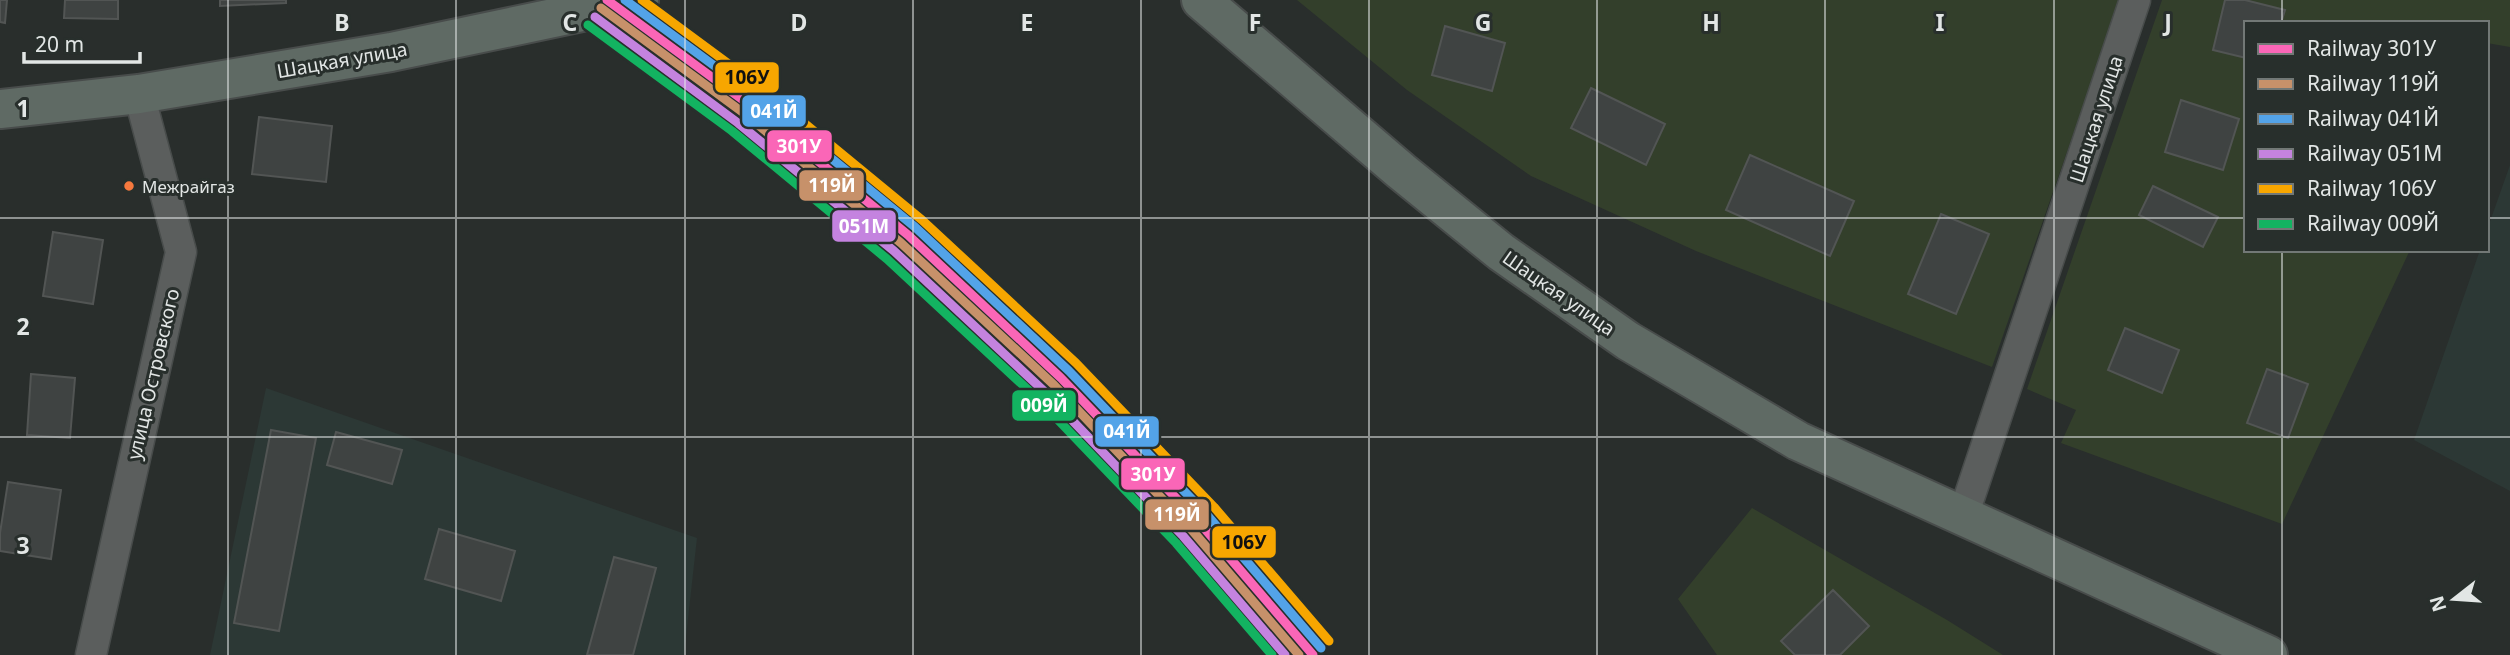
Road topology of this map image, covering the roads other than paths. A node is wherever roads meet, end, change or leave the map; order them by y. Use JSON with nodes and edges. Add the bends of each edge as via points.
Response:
{"nodes":[{"id":1,"x":639,"y":0,"type":"edge"},
{"id":2,"x":1201,"y":0,"type":"edge"},
{"id":3,"x":2135,"y":0,"type":"edge"},
{"id":4,"x":139,"y":94,"type":"junction"},
{"id":5,"x":0,"y":109,"type":"edge"},
{"id":6,"x":1963,"y":516,"type":"junction"},
{"id":7,"x":91,"y":655,"type":"edge"},
{"id":8,"x":2269,"y":655,"type":"edge"}],
"edges":[{"from":1,"to":4,"type":"main road","name":"Шацкая улица","via":[[391,52]]},
{"from":2,"to":6,"type":"main road","name":"Шацкая улица","via":[[1501,252],[1628,341],[1798,441]]},
{"from":3,"to":6,"type":"street","name":"Шацкая улица"},
{"from":4,"to":5,"type":"main road","name":"Шацкая улица"},
{"from":4,"to":7,"type":"street","name":"улица Островского","via":[[181,251]]},
{"from":6,"to":8,"type":"main road","name":"Шацкая улица"}]}
